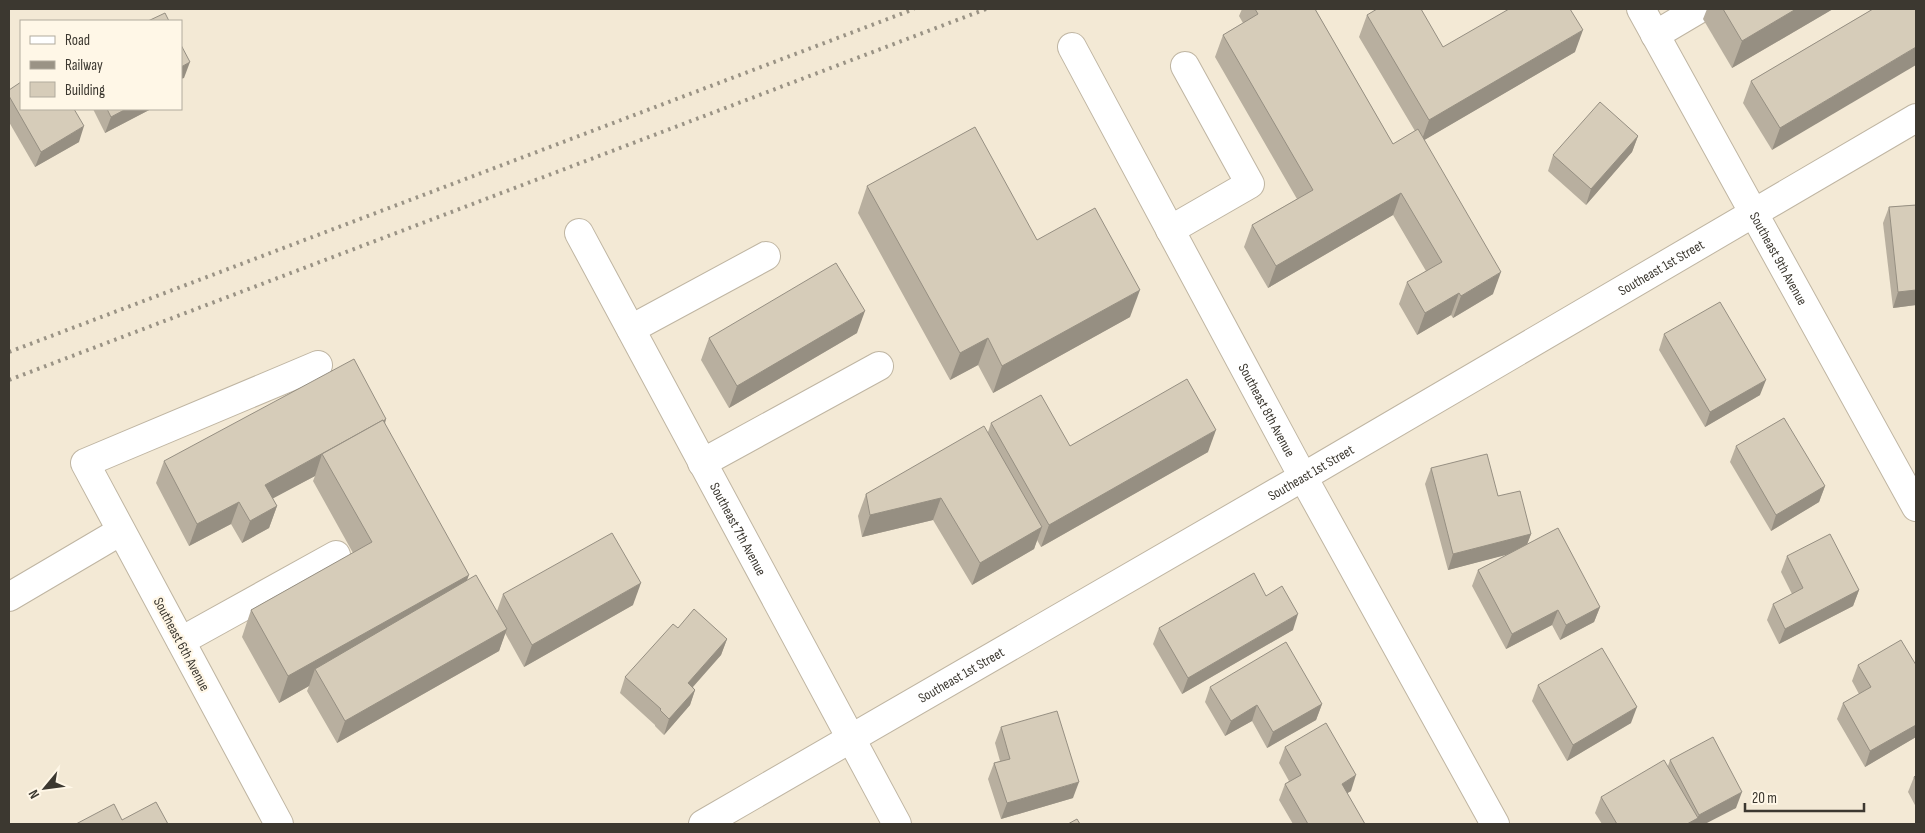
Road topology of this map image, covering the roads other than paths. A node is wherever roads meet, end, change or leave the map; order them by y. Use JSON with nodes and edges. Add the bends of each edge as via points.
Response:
{"nodes":[{"id":1,"x":1641,"y":9,"type":"edge"},
{"id":2,"x":1699,"y":9,"type":"edge"},
{"id":3,"x":1655,"y":35,"type":"junction"},
{"id":4,"x":1072,"y":47,"type":"dead end"},
{"id":5,"x":1185,"y":66,"type":"dead end"},
{"id":6,"x":1916,"y":118,"type":"edge"},
{"id":7,"x":1753,"y":214,"type":"junction"},
{"id":8,"x":1170,"y":230,"type":"junction"},
{"id":9,"x":579,"y":233,"type":"dead end"},
{"id":10,"x":766,"y":256,"type":"dead end"},
{"id":11,"x":631,"y":329,"type":"junction"},
{"id":12,"x":318,"y":365,"type":"dead end"},
{"id":13,"x":879,"y":366,"type":"dead end"},
{"id":14,"x":702,"y":463,"type":"junction"},
{"id":15,"x":1303,"y":478,"type":"junction"},
{"id":16,"x":1916,"y":507,"type":"edge"},
{"id":17,"x":121,"y":531,"type":"junction"},
{"id":18,"x":336,"y":555,"type":"dead end"},
{"id":19,"x":9,"y":597,"type":"edge"},
{"id":20,"x":181,"y":641,"type":"junction"},
{"id":21,"x":850,"y":739,"type":"junction"},
{"id":22,"x":279,"y":824,"type":"edge"},
{"id":23,"x":703,"y":824,"type":"edge"},
{"id":24,"x":897,"y":824,"type":"edge"},
{"id":25,"x":1495,"y":824,"type":"edge"}],
"edges":[{"from":1,"to":3,"type":"street","name":"Southeast 9th Avenue"},
{"from":2,"to":3,"type":"street"},
{"from":3,"to":7,"type":"street","name":"Southeast 9th Avenue"},
{"from":4,"to":8,"type":"street","name":"Southeast 8th Avenue"},
{"from":5,"to":8,"type":"street","via":[[1250,184]]},
{"from":6,"to":7,"type":"street","name":"Southeast 1st Street"},
{"from":7,"to":15,"type":"street","name":"Southeast 1st Street"},
{"from":7,"to":16,"type":"street","name":"Southeast 9th Avenue"},
{"from":8,"to":15,"type":"street","name":"Southeast 8th Avenue"},
{"from":9,"to":11,"type":"street","name":"Southeast 7th Avenue"},
{"from":10,"to":11,"type":"street"},
{"from":11,"to":14,"type":"street","name":"Southeast 7th Avenue"},
{"from":12,"to":17,"type":"street","name":"Southeast 6th Avenue","via":[[85,463]]},
{"from":13,"to":14,"type":"street"},
{"from":14,"to":21,"type":"street","name":"Southeast 7th Avenue"},
{"from":15,"to":21,"type":"street","name":"Southeast 1st Street"},
{"from":15,"to":25,"type":"street","name":"Southeast 8th Avenue"},
{"from":17,"to":19,"type":"street"},
{"from":17,"to":20,"type":"street","name":"Southeast 6th Avenue"},
{"from":18,"to":20,"type":"street"},
{"from":20,"to":22,"type":"street","name":"Southeast 6th Avenue"},
{"from":21,"to":23,"type":"street","name":"Southeast 1st Street"},
{"from":21,"to":24,"type":"street","name":"Southeast 7th Avenue"}]}
